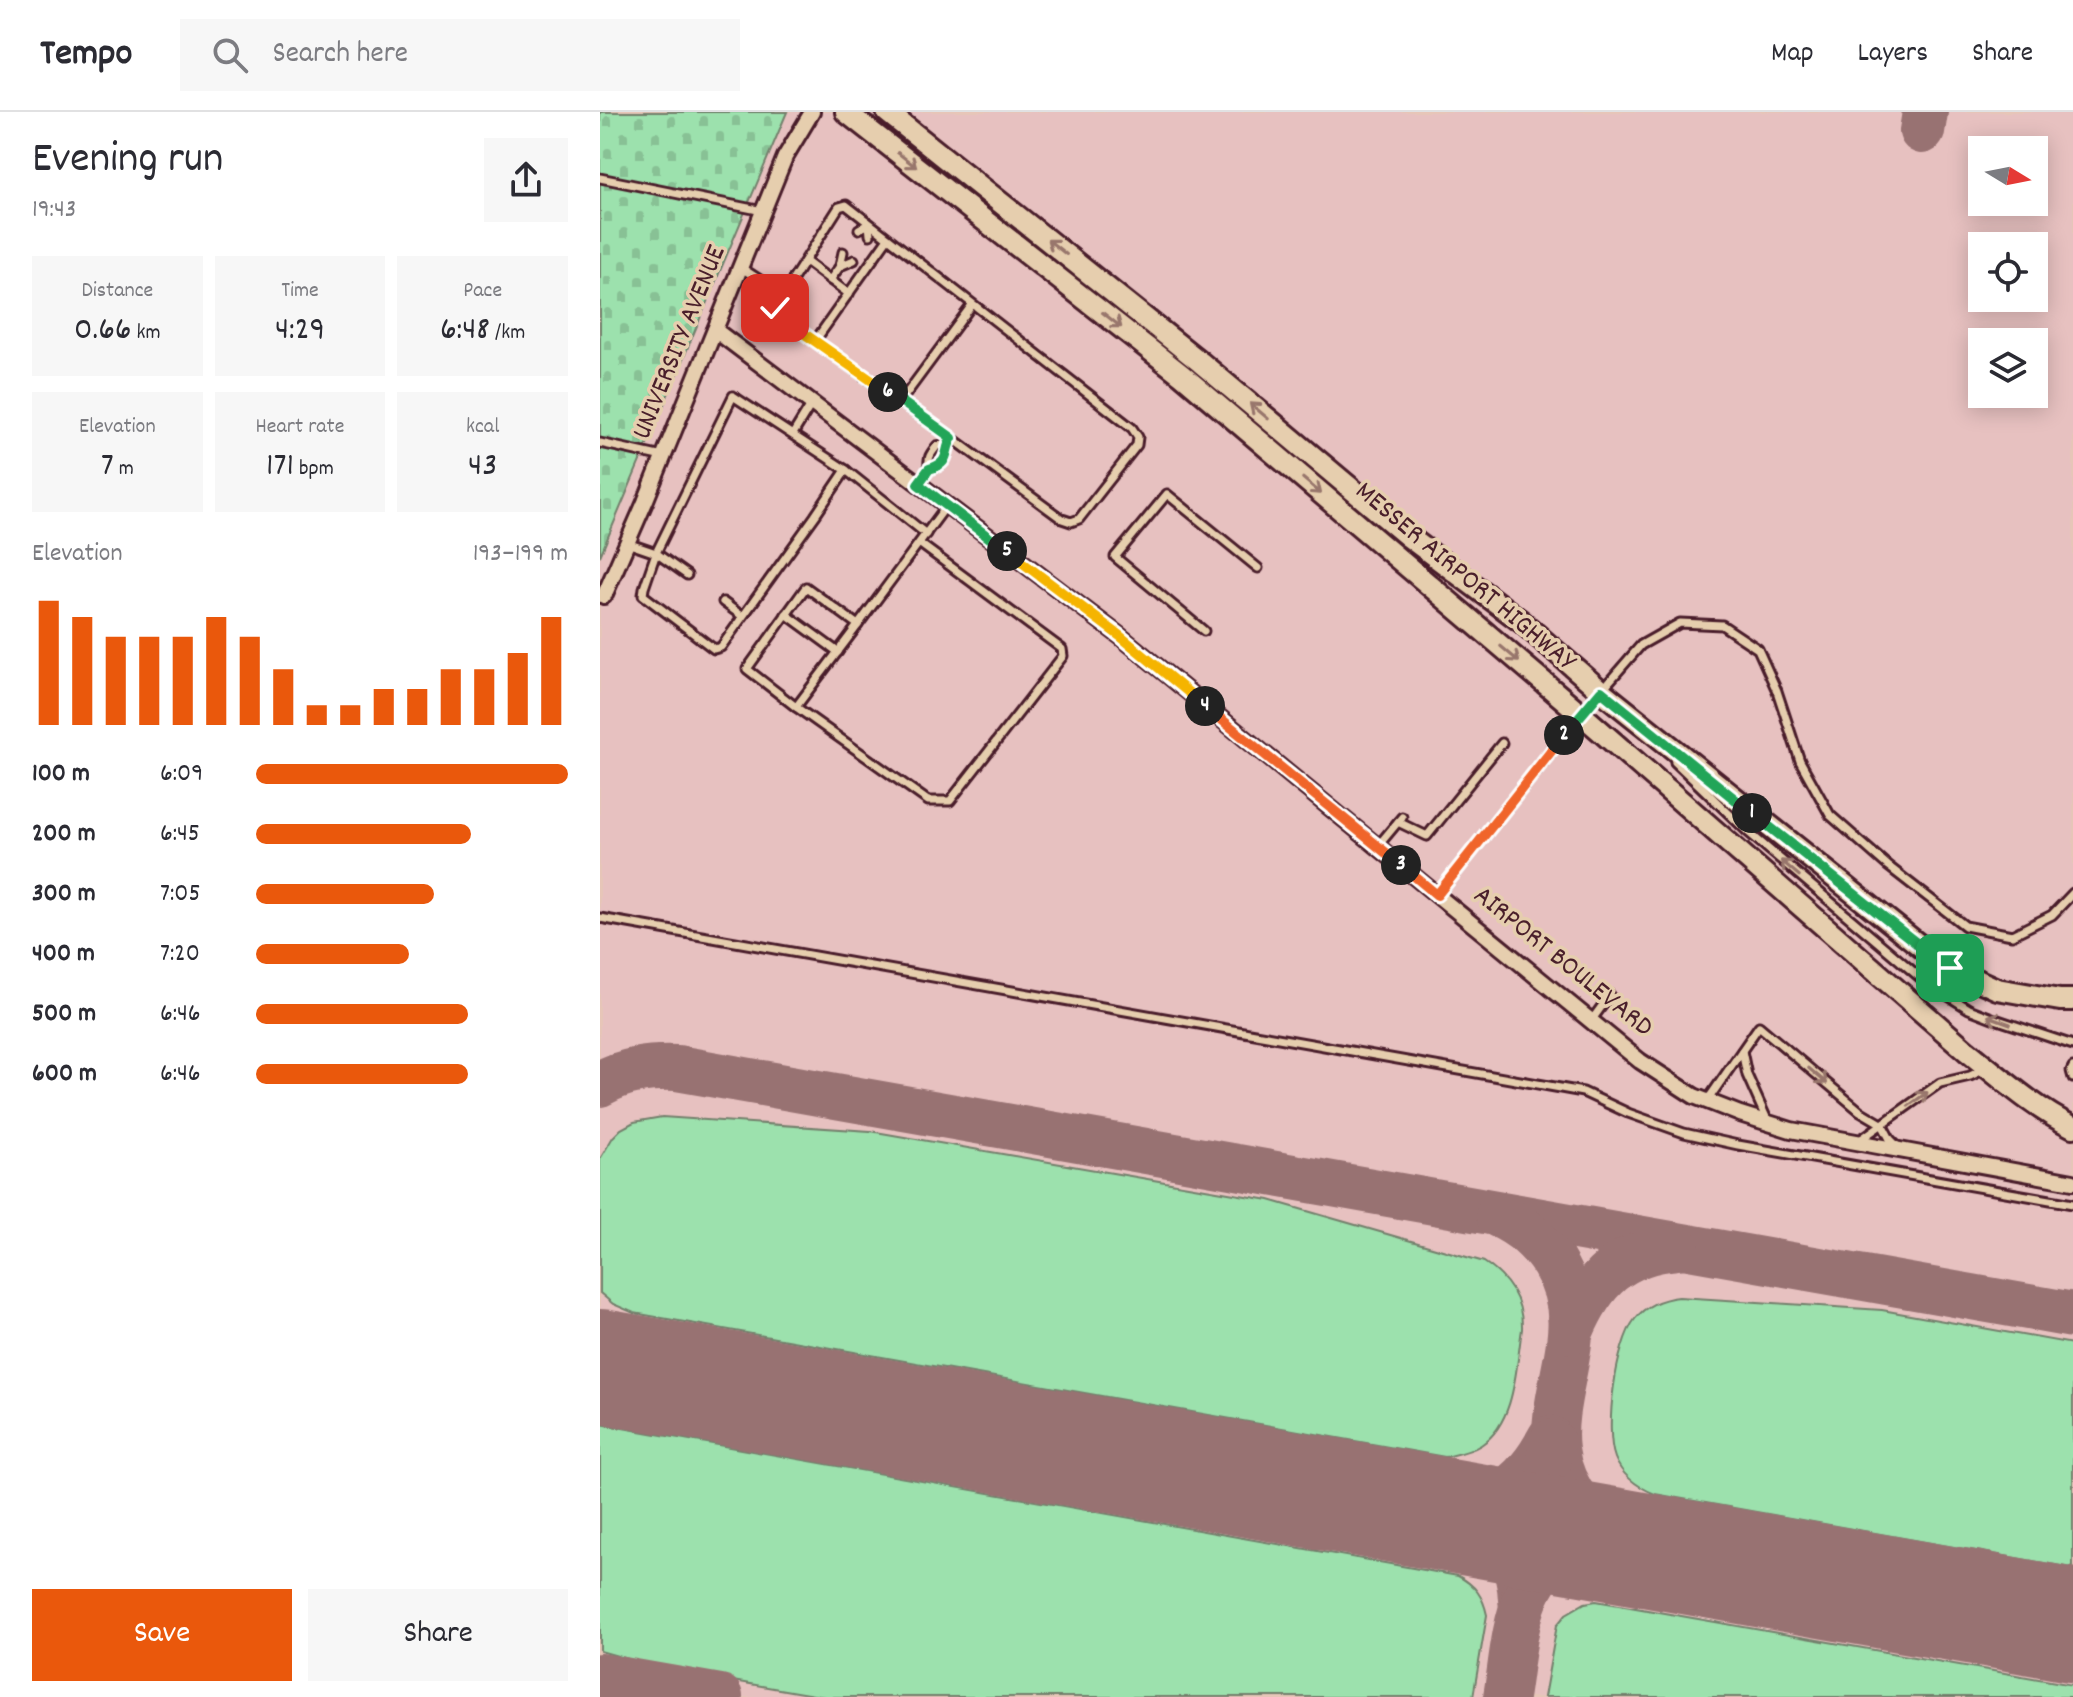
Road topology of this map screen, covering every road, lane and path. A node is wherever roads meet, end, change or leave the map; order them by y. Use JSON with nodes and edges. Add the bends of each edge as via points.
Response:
{"nodes":[{"id":1,"x":812,"y":112,"type":"edge"},
{"id":2,"x":846,"y":112,"type":"edge"},
{"id":3,"x":887,"y":112,"type":"edge"},
{"id":4,"x":600,"y":178,"type":"edge"},
{"id":5,"x":763,"y":211,"type":"junction"},
{"id":6,"x":869,"y":224,"type":"junction"},
{"id":7,"x":859,"y":229,"type":"dead end"},
{"id":8,"x":870,"y":235,"type":"dead end"},
{"id":9,"x":888,"y":238,"type":"junction"},
{"id":10,"x":843,"y":252,"type":"dead end"},
{"id":11,"x":854,"y":260,"type":"dead end"},
{"id":12,"x":805,"y":261,"type":"junction"},
{"id":13,"x":840,"y":266,"type":"junction"},
{"id":14,"x":740,"y":267,"type":"junction"},
{"id":15,"x":830,"y":280,"type":"junction"},
{"id":16,"x":849,"y":294,"type":"junction"},
{"id":17,"x":783,"y":295,"type":"junction"},
{"id":18,"x":972,"y":305,"type":"junction"},
{"id":19,"x":715,"y":330,"type":"junction"},
{"id":20,"x":815,"y":341,"type":"junction"},
{"id":21,"x":901,"y":401,"type":"junction"},
{"id":22,"x":812,"y":403,"type":"junction"},
{"id":23,"x":793,"y":434,"type":"junction"},
{"id":24,"x":950,"y":441,"type":"junction"},
{"id":25,"x":600,"y":443,"type":"edge"},
{"id":26,"x":663,"y":457,"type":"junction"},
{"id":27,"x":929,"y":469,"type":"junction"},
{"id":28,"x":846,"y":470,"type":"junction"},
{"id":29,"x":918,"y":484,"type":"junction"},
{"id":30,"x":947,"y":505,"type":"junction"},
{"id":31,"x":926,"y":534,"type":"junction"},
{"id":32,"x":627,"y":543,"type":"junction"},
{"id":33,"x":919,"y":543,"type":"junction"},
{"id":34,"x":656,"y":553,"type":"junction"},
{"id":35,"x":1258,"y":568,"type":"dead end"},
{"id":36,"x":687,"y":575,"type":"dead end"},
{"id":37,"x":604,"y":596,"type":"dead end"},
{"id":38,"x":723,"y":602,"type":"dead end"},
{"id":39,"x":786,"y":614,"type":"junction"},
{"id":40,"x":808,"y":615,"type":"dead end"},
{"id":41,"x":742,"y":616,"type":"junction"},
{"id":42,"x":801,"y":625,"type":"junction"},
{"id":43,"x":858,"y":625,"type":"junction"},
{"id":44,"x":1204,"y":631,"type":"dead end"},
{"id":45,"x":838,"y":652,"type":"junction"},
{"id":46,"x":1601,"y":691,"type":"junction"},
{"id":47,"x":796,"y":707,"type":"junction"},
{"id":48,"x":1581,"y":714,"type":"junction"},
{"id":49,"x":1502,"y":743,"type":"dead end"},
{"id":50,"x":1377,"y":847,"type":"junction"},
{"id":51,"x":2073,"y":893,"type":"edge"},
{"id":52,"x":1437,"y":895,"type":"junction"},
{"id":53,"x":600,"y":918,"type":"edge"},
{"id":54,"x":1610,"y":995,"type":"dead end"},
{"id":55,"x":2073,"y":1000,"type":"edge"},
{"id":56,"x":1591,"y":1021,"type":"junction"},
{"id":57,"x":2073,"y":1045,"type":"edge"},
{"id":58,"x":1742,"y":1051,"type":"junction"},
{"id":59,"x":2073,"y":1067,"type":"edge"},
{"id":60,"x":1988,"y":1068,"type":"junction"},
{"id":61,"x":2073,"y":1078,"type":"edge"},
{"id":62,"x":1707,"y":1101,"type":"junction"},
{"id":63,"x":1769,"y":1124,"type":"junction"},
{"id":64,"x":1882,"y":1124,"type":"junction"},
{"id":65,"x":2073,"y":1127,"type":"edge"},
{"id":66,"x":1855,"y":1143,"type":"junction"},
{"id":67,"x":1902,"y":1152,"type":"junction"},
{"id":68,"x":2073,"y":1182,"type":"edge"},
{"id":69,"x":2073,"y":1204,"type":"edge"}],
"edges":[{"from":1,"to":5,"type":"street","name":"UNIVERSITY AVENUE","via":[[785,157]]},
{"from":2,"to":48,"type":"main road","name":"MESSER AIRPORT HIGHWAY","one_way":true,"via":[[1182,375]]},
{"from":46,"to":3,"type":"main road","name":"MESSER AIRPORT HIGHWAY","one_way":true},
{"from":4,"to":5,"type":"lane"},
{"from":5,"to":14,"type":"street","name":"UNIVERSITY AVENUE"},
{"from":6,"to":7,"type":"lane"},
{"from":6,"to":8,"type":"lane"},
{"from":6,"to":9,"type":"lane"},
{"from":6,"to":12,"type":"lane","via":[[846,205],[839,207]]},
{"from":9,"to":16,"type":"lane"},
{"from":9,"to":18,"type":"lane"},
{"from":10,"to":13,"type":"lane"},
{"from":11,"to":13,"type":"lane"},
{"from":12,"to":15,"type":"lane"},
{"from":12,"to":17,"type":"lane"},
{"from":13,"to":15,"type":"lane"},
{"from":14,"to":17,"type":"lane"},
{"from":14,"to":19,"type":"street","name":"UNIVERSITY AVENUE"},
{"from":15,"to":16,"type":"lane"},
{"from":16,"to":20,"type":"lane"},
{"from":17,"to":20,"type":"lane","via":[[776,314]]},
{"from":18,"to":21,"type":"lane"},
{"from":18,"to":24,"type":"lane","via":[[1132,428],[1137,445],[1079,519],[1071,522]]},
{"from":19,"to":22,"type":"street","name":"AIRPORT BOULEVARD"},
{"from":19,"to":26,"type":"street","name":"UNIVERSITY AVENUE"},
{"from":20,"to":21,"type":"lane"},
{"from":21,"to":24,"type":"lane"},
{"from":22,"to":23,"type":"lane"},
{"from":22,"to":29,"type":"street","name":"AIRPORT BOULEVARD"},
{"from":23,"to":28,"type":"lane"},
{"from":23,"to":34,"type":"lane","via":[[733,396]]},
{"from":24,"to":27,"type":"lane","via":[[939,466]]},
{"from":24,"to":27,"type":"lane","via":[[937,446],[928,458]]},
{"from":25,"to":26,"type":"lane"},
{"from":26,"to":32,"type":"street","name":"UNIVERSITY AVENUE"},
{"from":27,"to":29,"type":"lane"},
{"from":28,"to":31,"type":"lane"},
{"from":28,"to":41,"type":"lane"},
{"from":29,"to":30,"type":"street","name":"AIRPORT BOULEVARD"},
{"from":30,"to":31,"type":"lane"},
{"from":30,"to":50,"type":"street","name":"AIRPORT BOULEVARD","via":[[1120,636]]},
{"from":31,"to":33,"type":"lane"},
{"from":32,"to":34,"type":"lane"},
{"from":32,"to":37,"type":"street","name":"UNIVERSITY AVENUE"},
{"from":33,"to":43,"type":"lane"},
{"from":33,"to":47,"type":"lane","via":[[1062,649],[1057,665],[950,801],[928,801]]},
{"from":34,"to":36,"type":"lane"},
{"from":34,"to":41,"type":"lane","via":[[643,595],[714,649],[721,647]]},
{"from":35,"to":44,"type":"lane","via":[[1167,494],[1115,557]]},
{"from":38,"to":41,"type":"lane"},
{"from":39,"to":42,"type":"lane"},
{"from":39,"to":43,"type":"lane","via":[[806,587]]},
{"from":39,"to":47,"type":"lane","via":[[747,669]]},
{"from":40,"to":42,"type":"lane"},
{"from":42,"to":45,"type":"lane"},
{"from":43,"to":45,"type":"lane"},
{"from":45,"to":47,"type":"lane"},
{"from":46,"to":48,"type":"lane"},
{"from":46,"to":51,"type":"lane","via":[[1641,645],[1680,623],[1722,625],[1758,649],[1800,761],[1830,815],[1965,926],[2012,935],[2052,915]]},
{"from":46,"to":55,"type":"main road","name":"MESSER AIRPORT HIGHWAY","via":[[1944,965],[1997,989]]},
{"from":57,"to":46,"type":"lane","name":"MESSER AIRPORT HIGHWAY","one_way":true,"via":[[1969,1009],[1913,972],[1747,831]]},
{"from":48,"to":52,"type":"lane"},
{"from":48,"to":60,"type":"main road","name":"MESSER AIRPORT HIGHWAY"},
{"from":49,"to":50,"type":"lane","via":[[1427,836],[1400,820]]},
{"from":50,"to":52,"type":"street","name":"AIRPORT BOULEVARD"},
{"from":52,"to":56,"type":"street","name":"AIRPORT BOULEVARD"},
{"from":53,"to":69,"type":"lane","via":[[1583,1092],[1684,1133]]},
{"from":54,"to":56,"type":"lane"},
{"from":56,"to":62,"type":"street","name":"AIRPORT BOULEVARD","via":[[1640,1061]]},
{"from":58,"to":62,"type":"lane"},
{"from":58,"to":63,"type":"lane"},
{"from":58,"to":64,"type":"lane","one_way":true,"via":[[1759,1026]]},
{"from":59,"to":61,"type":"lane"},
{"from":64,"to":60,"type":"lane","one_way":true,"via":[[1940,1083]]},
{"from":60,"to":65,"type":"main road","name":"MESSER AIRPORT HIGHWAY"},
{"from":62,"to":63,"type":"street","name":"AIRPORT BOULEVARD"},
{"from":63,"to":66,"type":"street","name":"AIRPORT BOULEVARD"},
{"from":64,"to":66,"type":"lane"},
{"from":64,"to":67,"type":"lane"},
{"from":66,"to":67,"type":"street","name":"AIRPORT BOULEVARD"},
{"from":67,"to":68,"type":"street","name":"AIRPORT BOULEVARD"}]}
